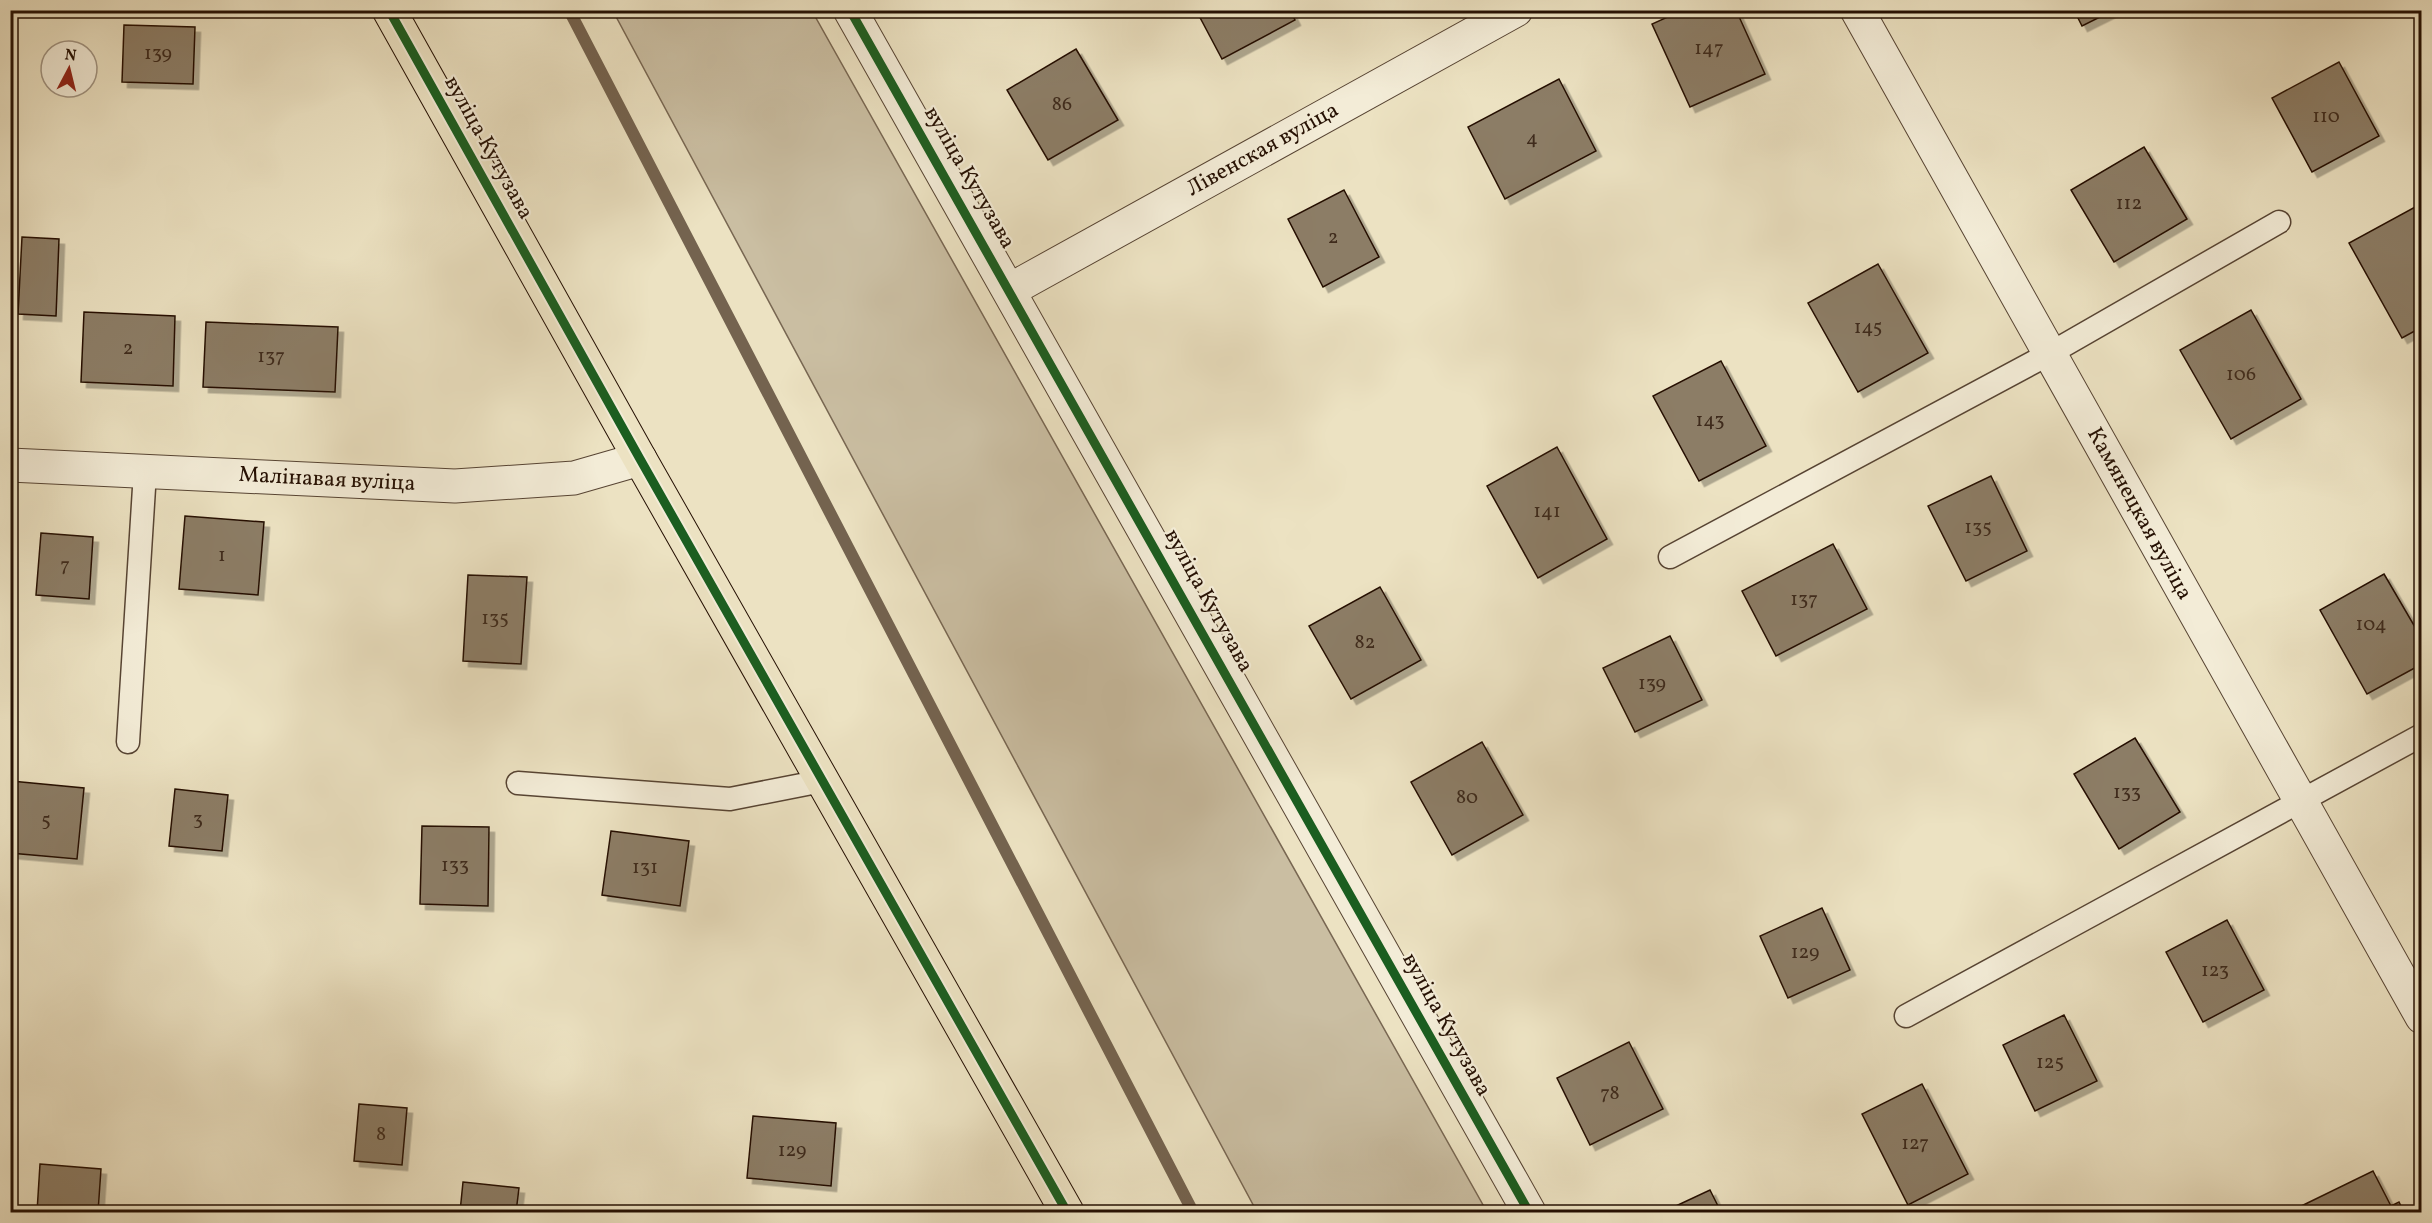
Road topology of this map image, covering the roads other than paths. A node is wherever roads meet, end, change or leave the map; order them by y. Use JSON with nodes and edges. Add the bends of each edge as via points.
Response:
{"nodes":[{"id":1,"x":389,"y":10,"type":"edge"},
{"id":2,"x":850,"y":10,"type":"edge"},
{"id":3,"x":1516,"y":10,"type":"edge"},
{"id":4,"x":1857,"y":10,"type":"edge"},
{"id":5,"x":2279,"y":222,"type":"dead end"},
{"id":6,"x":1010,"y":290,"type":"junction"},
{"id":7,"x":2049,"y":354,"type":"junction"},
{"id":8,"x":640,"y":459,"type":"junction"},
{"id":9,"x":10,"y":465,"type":"edge"},
{"id":10,"x":146,"y":471,"type":"junction"},
{"id":11,"x":1670,"y":558,"type":"dead end"},
{"id":12,"x":2421,"y":735,"type":"edge"},
{"id":13,"x":128,"y":742,"type":"dead end"},
{"id":14,"x":822,"y":781,"type":"junction"},
{"id":15,"x":518,"y":783,"type":"dead end"},
{"id":16,"x":2300,"y":801,"type":"junction"},
{"id":17,"x":1906,"y":1016,"type":"dead end"},
{"id":18,"x":2421,"y":1017,"type":"edge"},
{"id":19,"x":1067,"y":1212,"type":"edge"},
{"id":20,"x":1529,"y":1212,"type":"edge"}],
"edges":[{"from":1,"to":8,"type":"main road","name":"вуліца Кутузава"},
{"from":2,"to":6,"type":"street","name":"вуліца Кутузава"},
{"from":3,"to":6,"type":"street","name":"Лівенская вуліца"},
{"from":4,"to":7,"type":"street","name":"Камянецкая вуліца"},
{"from":5,"to":7,"type":"lane"},
{"from":6,"to":20,"type":"street","name":"вуліца Кутузава"},
{"from":7,"to":11,"type":"lane"},
{"from":7,"to":16,"type":"street","name":"Камянецкая вуліца"},
{"from":8,"to":10,"type":"street","name":"Малінавая вуліца","via":[[574,478],[455,486]]},
{"from":8,"to":14,"type":"main road","name":"вуліца Кутузава"},
{"from":9,"to":10,"type":"street","name":"Малінавая вуліца"},
{"from":10,"to":13,"type":"lane"},
{"from":12,"to":16,"type":"lane"},
{"from":14,"to":15,"type":"lane","via":[[730,799]]},
{"from":14,"to":19,"type":"main road","name":"вуліца Кутузава"},
{"from":16,"to":17,"type":"lane"},
{"from":16,"to":18,"type":"street","name":"Камянецкая вуліца"}]}
